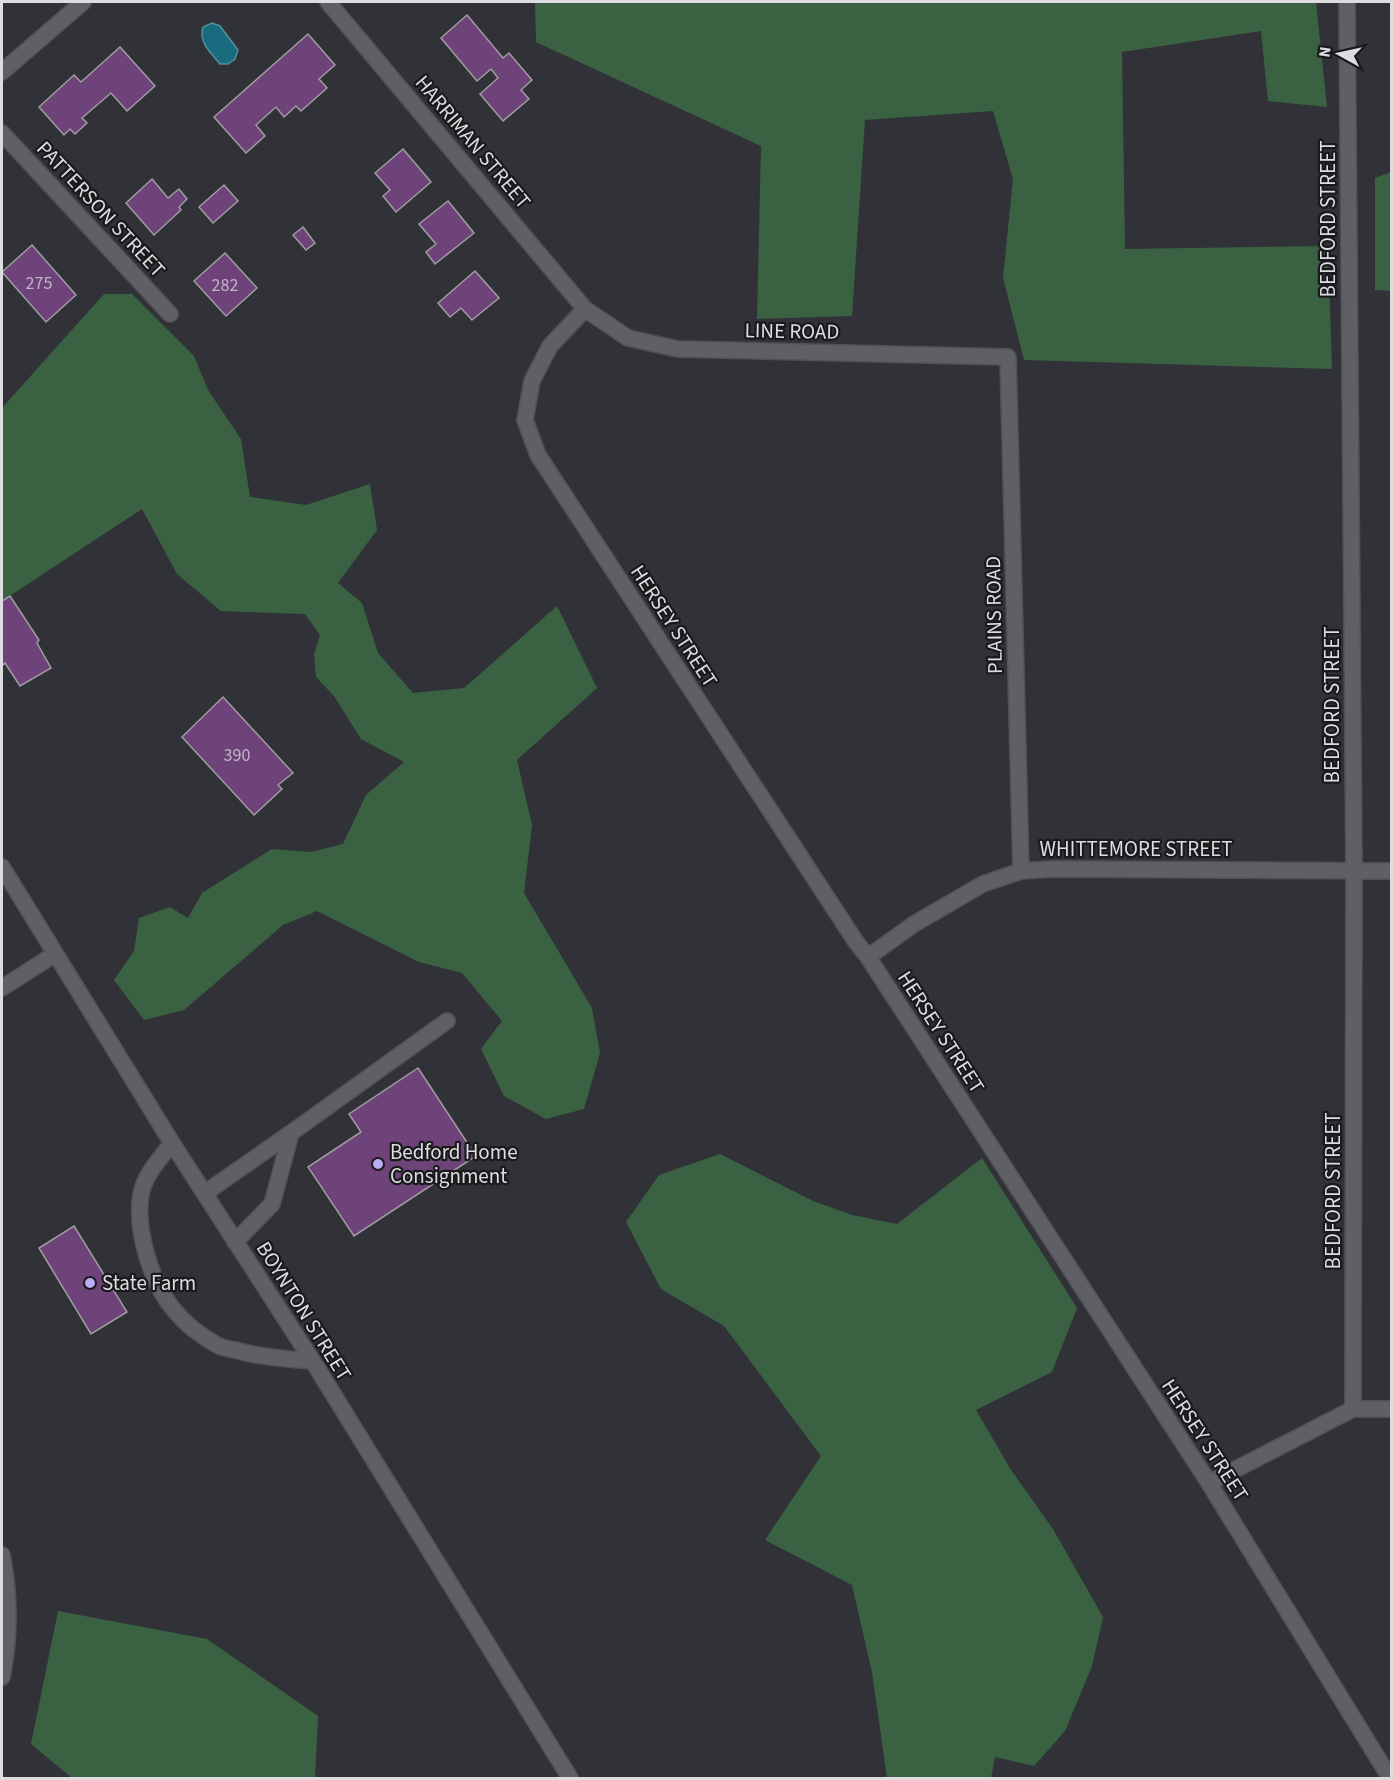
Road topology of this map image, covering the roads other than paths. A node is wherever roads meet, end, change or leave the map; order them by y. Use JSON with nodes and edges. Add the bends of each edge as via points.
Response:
{"nodes":[{"id":1,"x":83,"y":2,"type":"edge"},
{"id":2,"x":328,"y":2,"type":"edge"},
{"id":3,"x":1347,"y":2,"type":"edge"},
{"id":4,"x":2,"y":72,"type":"edge"},
{"id":5,"x":2,"y":133,"type":"edge"},
{"id":6,"x":585,"y":309,"type":"junction"},
{"id":7,"x":170,"y":315,"type":"dead end"},
{"id":8,"x":1008,"y":357,"type":"joint"},
{"id":9,"x":2,"y":867,"type":"edge"},
{"id":10,"x":1021,"y":871,"type":"junction"},
{"id":11,"x":1354,"y":871,"type":"junction"},
{"id":12,"x":1392,"y":871,"type":"edge"},
{"id":13,"x":55,"y":954,"type":"junction"},
{"id":14,"x":867,"y":957,"type":"junction"},
{"id":15,"x":2,"y":988,"type":"edge"},
{"id":16,"x":447,"y":1021,"type":"dead end"},
{"id":17,"x":291,"y":1133,"type":"junction"},
{"id":18,"x":172,"y":1143,"type":"junction"},
{"id":19,"x":205,"y":1193,"type":"junction"},
{"id":20,"x":236,"y":1242,"type":"junction"},
{"id":21,"x":312,"y":1361,"type":"junction"},
{"id":22,"x":1353,"y":1409,"type":"junction"},
{"id":23,"x":1392,"y":1409,"type":"edge"},
{"id":24,"x":1209,"y":1483,"type":"junction"},
{"id":25,"x":2,"y":1555,"type":"edge"},
{"id":26,"x":2,"y":1677,"type":"edge"},
{"id":27,"x":570,"y":1779,"type":"edge"},
{"id":28,"x":1390,"y":1779,"type":"edge"}],
"edges":[{"from":1,"to":4,"type":"street"},
{"from":2,"to":6,"type":"street","name":"HARRIMAN STREET"},
{"from":3,"to":11,"type":"street","name":"BEDFORD STREET"},
{"from":5,"to":7,"type":"street","name":"PATTERSON STREET"},
{"from":6,"to":8,"type":"street","name":"LINE ROAD","via":[[628,338],[678,349]]},
{"from":6,"to":14,"type":"street","name":"HERSEY STREET","via":[[550,346],[532,381],[525,420],[538,455]]},
{"from":8,"to":10,"type":"street","name":"PLAINS ROAD"},
{"from":9,"to":13,"type":"street","name":"BOYNTON STREET"},
{"from":10,"to":11,"type":"street","name":"WHITTEMORE STREET"},
{"from":10,"to":14,"type":"street","name":"WHITTEMORE STREET","via":[[983,884]]},
{"from":11,"to":12,"type":"street","name":"WHITTEMORE STREET"},
{"from":11,"to":22,"type":"street","name":"BEDFORD STREET"},
{"from":13,"to":15,"type":"street"},
{"from":13,"to":18,"type":"street","name":"BOYNTON STREET"},
{"from":14,"to":24,"type":"street","name":"HERSEY STREET"},
{"from":16,"to":17,"type":"street"},
{"from":17,"to":19,"type":"street"},
{"from":17,"to":20,"type":"street","via":[[272,1204]]},
{"from":18,"to":19,"type":"street","name":"BOYNTON STREET"},
{"from":18,"to":21,"type":"street","via":[[148,1174],[141,1193],[140,1220],[155,1279],[173,1309],[194,1330],[219,1346],[258,1356]]},
{"from":19,"to":20,"type":"street","name":"BOYNTON STREET"},
{"from":20,"to":21,"type":"street","name":"BOYNTON STREET"},
{"from":21,"to":27,"type":"street","name":"BOYNTON STREET"},
{"from":22,"to":23,"type":"street"},
{"from":22,"to":24,"type":"street"},
{"from":24,"to":28,"type":"street","name":"HERSEY STREET"},
{"from":25,"to":26,"type":"street","via":[[8,1621]]}]}
